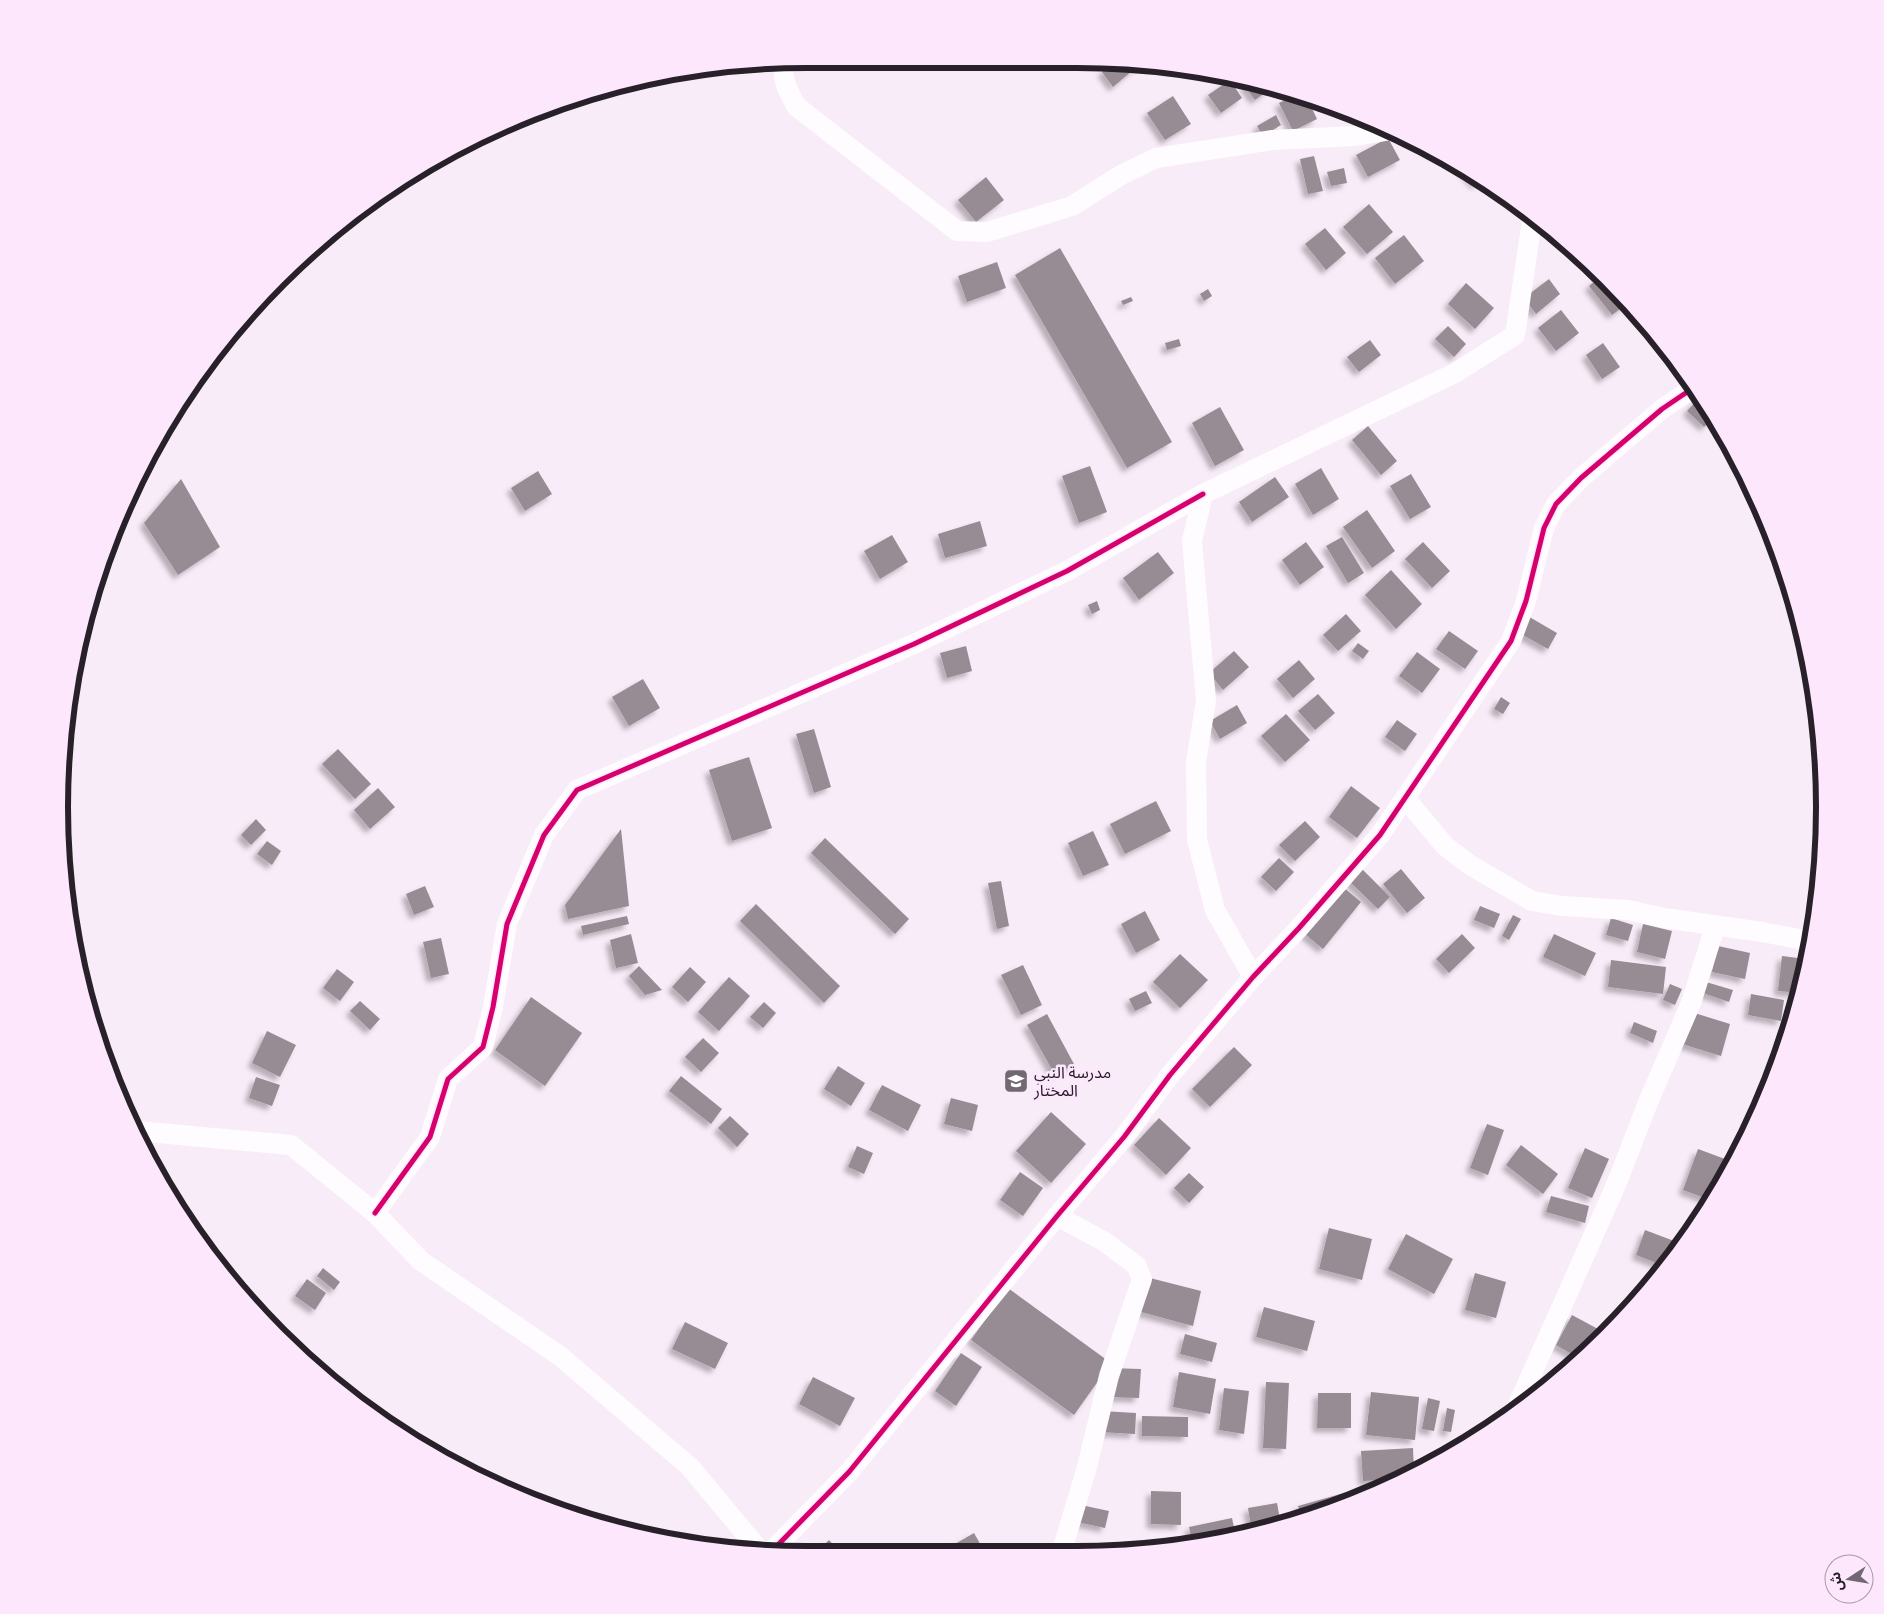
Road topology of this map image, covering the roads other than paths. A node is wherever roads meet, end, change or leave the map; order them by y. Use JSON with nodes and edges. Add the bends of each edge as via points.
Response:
{"nodes":[{"id":1,"x":785,"y":68,"type":"edge"},
{"id":2,"x":1378,"y":132,"type":"edge"},
{"id":3,"x":1532,"y":224,"type":"edge"},
{"id":4,"x":1688,"y":391,"type":"edge"},
{"id":5,"x":1203,"y":494,"type":"junction"},
{"id":6,"x":1405,"y":798,"type":"junction"},
{"id":7,"x":1715,"y":926,"type":"junction"},
{"id":8,"x":1804,"y":940,"type":"edge"},
{"id":9,"x":1253,"y":977,"type":"junction"},
{"id":10,"x":143,"y":1132,"type":"edge"},
{"id":11,"x":375,"y":1213,"type":"junction"},
{"id":12,"x":1057,"y":1216,"type":"junction"},
{"id":13,"x":1521,"y":1399,"type":"edge"},
{"id":14,"x":755,"y":1545,"type":"edge"},
{"id":15,"x":777,"y":1545,"type":"edge"},
{"id":16,"x":1063,"y":1546,"type":"edge"}],
"edges":[{"from":1,"to":2,"type":"street","via":[[784,82],[796,106],[957,231],[987,232],[1072,206],[1121,175],[1156,158],[1273,140]]},
{"from":3,"to":5,"type":"street","via":[[1515,336],[1455,373]]},
{"from":4,"to":6,"type":"street","via":[[1662,409],[1581,478],[1556,504],[1544,528],[1526,601],[1511,641]]},
{"from":5,"to":9,"type":"street","via":[[1192,541],[1206,701],[1196,762],[1197,840],[1215,910]]},
{"from":5,"to":11,"type":"street","via":[[1067,571],[914,644],[577,790],[544,835],[507,924],[483,1047],[448,1079],[430,1137]]},
{"from":6,"to":7,"type":"street","via":[[1445,846],[1470,865],[1532,901],[1628,910]]},
{"from":6,"to":9,"type":"street","via":[[1380,835]]},
{"from":7,"to":8,"type":"street"},
{"from":7,"to":13,"type":"street","via":[[1691,1003],[1616,1185]]},
{"from":9,"to":12,"type":"street"},
{"from":10,"to":11,"type":"street","via":[[291,1145]]},
{"from":11,"to":14,"type":"street","via":[[420,1261],[560,1356],[690,1467]]},
{"from":12,"to":15,"type":"street","via":[[849,1472]]},
{"from":12,"to":16,"type":"street","via":[[1104,1242],[1136,1265],[1142,1279],[1109,1376]]}]}
